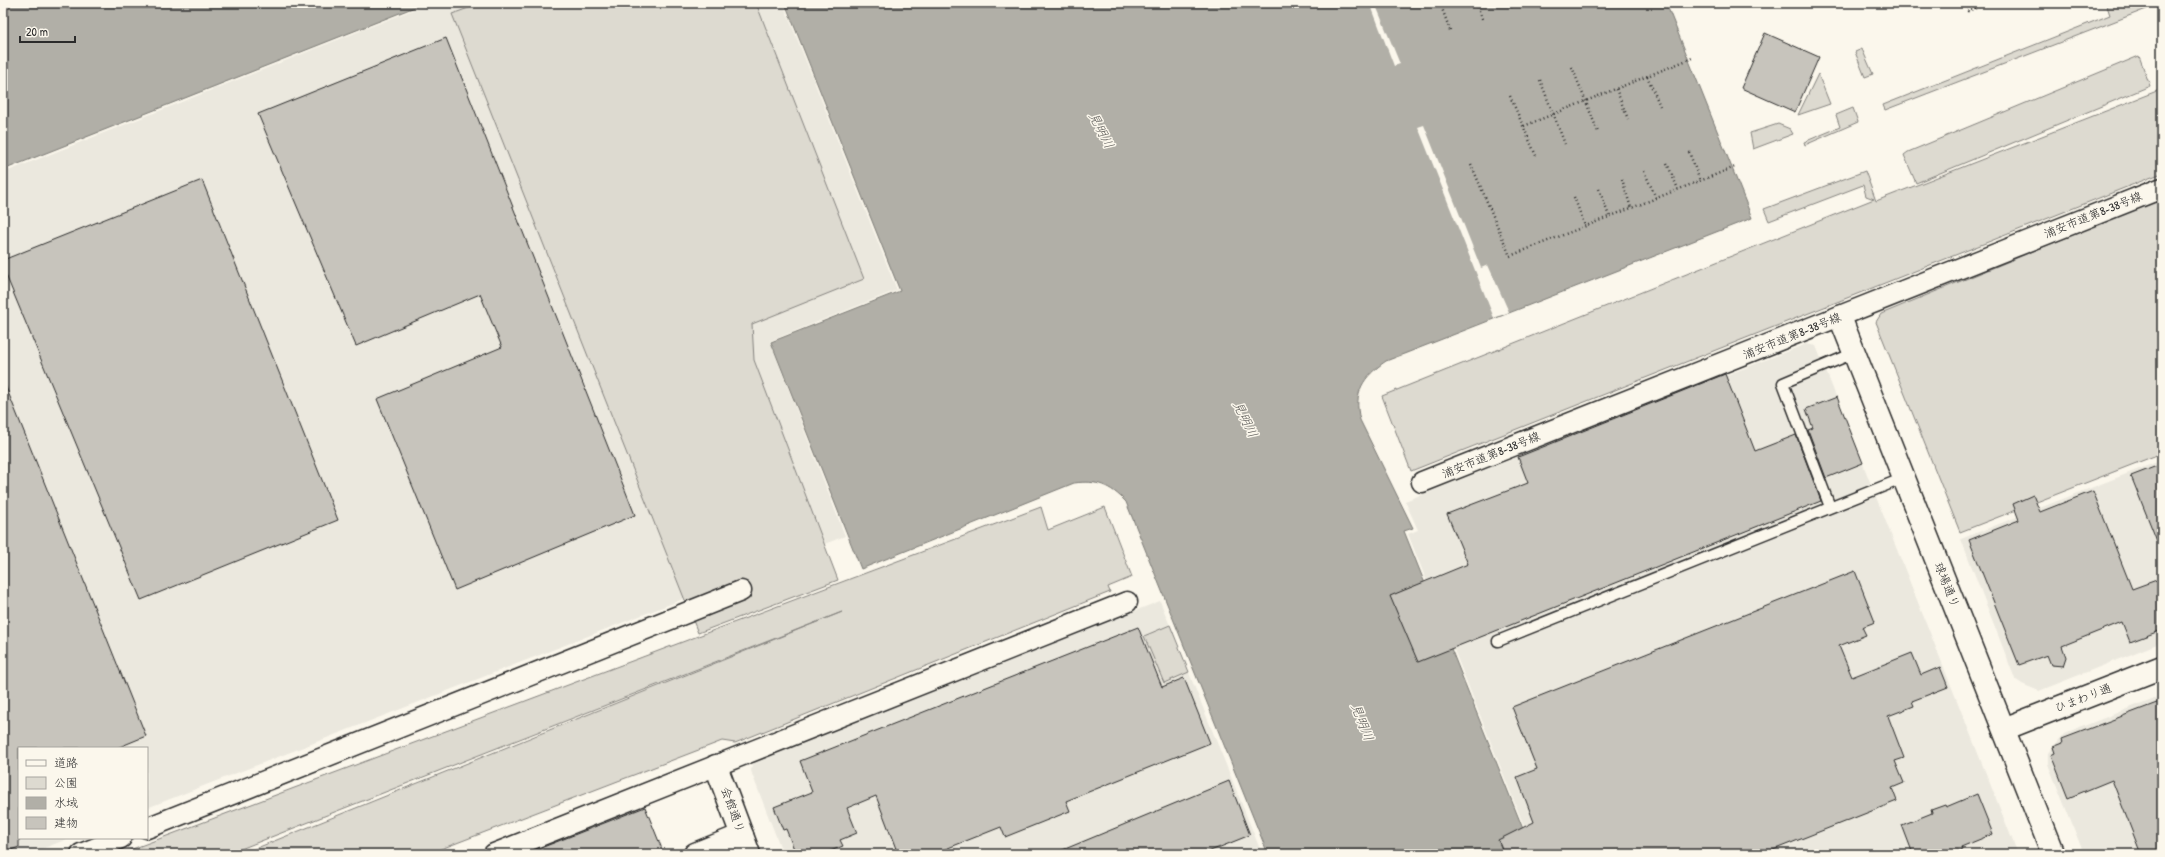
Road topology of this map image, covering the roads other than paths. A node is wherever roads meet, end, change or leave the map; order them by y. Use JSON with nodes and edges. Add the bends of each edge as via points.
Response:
{"nodes":[{"id":1,"x":2162,"y":188,"type":"edge"},
{"id":2,"x":1840,"y":317,"type":"junction"},
{"id":3,"x":1854,"y":353,"type":"junction"},
{"id":4,"x":1904,"y":478,"type":"junction"},
{"id":5,"x":1422,"y":482,"type":"dead end"},
{"id":6,"x":1830,"y":507,"type":"junction"},
{"id":7,"x":741,"y":591,"type":"dead end"},
{"id":8,"x":1127,"y":602,"type":"dead end"},
{"id":9,"x":1498,"y":641,"type":"dead end"},
{"id":10,"x":2162,"y":667,"type":"edge"},
{"id":11,"x":2004,"y":729,"type":"junction"},
{"id":12,"x":716,"y":766,"type":"junction"},
{"id":13,"x":148,"y":828,"type":"edge"},
{"id":14,"x":118,"y":839,"type":"edge"},
{"id":15,"x":746,"y":845,"type":"edge"},
{"id":16,"x":81,"y":854,"type":"edge"},
{"id":17,"x":494,"y":854,"type":"edge"},
{"id":18,"x":695,"y":854,"type":"edge"},
{"id":19,"x":2054,"y":854,"type":"edge"}],
"edges":[{"from":1,"to":2,"type":"street","name":"浦安市道第8-38号線"},
{"from":2,"to":3,"type":"street","name":"球場通り"},
{"from":2,"to":5,"type":"street","name":"浦安市道第8-38号線"},
{"from":3,"to":4,"type":"street","name":"球場通り"},
{"from":3,"to":6,"type":"lane","via":[[1783,383]]},
{"from":4,"to":6,"type":"lane"},
{"from":4,"to":11,"type":"street","name":"球場通り"},
{"from":6,"to":9,"type":"lane"},
{"from":7,"to":13,"type":"street"},
{"from":8,"to":12,"type":"street"},
{"from":10,"to":11,"type":"street","name":"ひまわり通"},
{"from":11,"to":19,"type":"street","name":"球場通り"},
{"from":12,"to":15,"type":"street","name":"会館通り"},
{"from":12,"to":17,"type":"street"},
{"from":14,"to":16,"type":"street"},
{"from":15,"to":18,"type":"street"}]}
